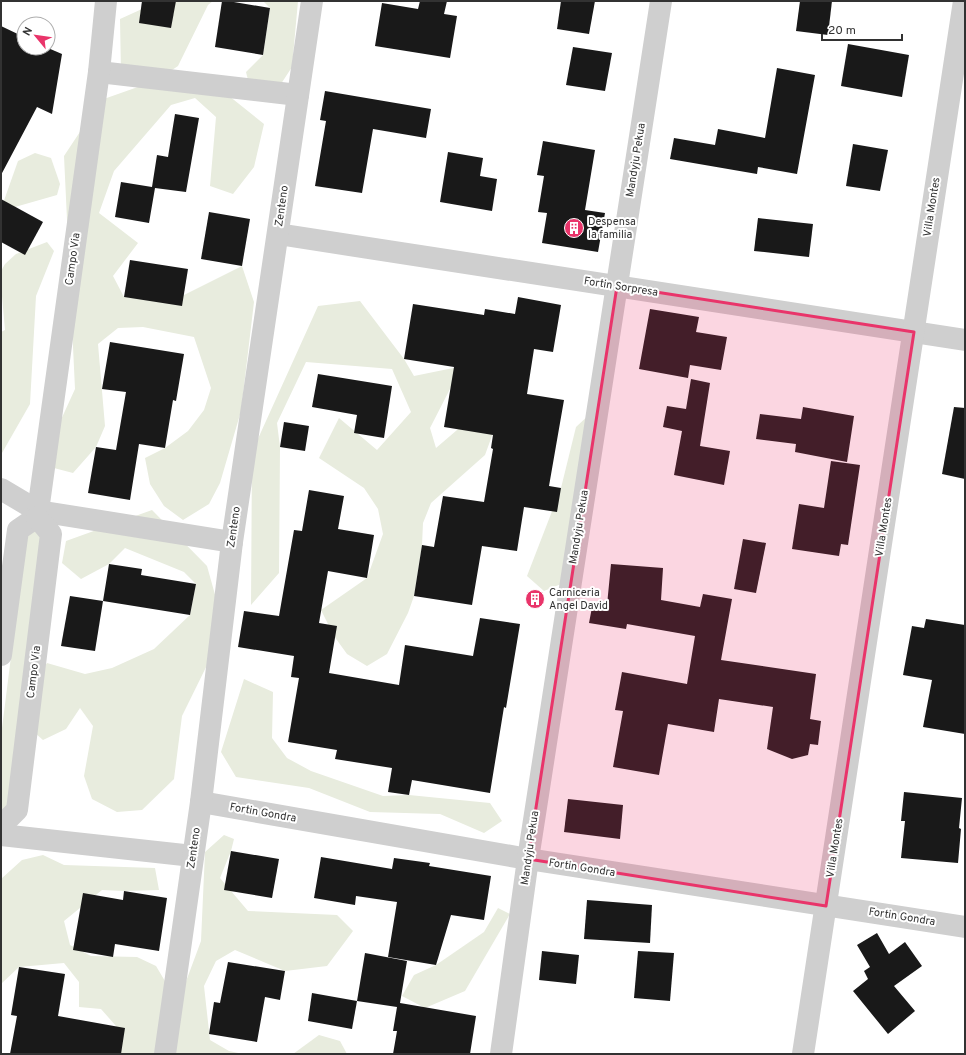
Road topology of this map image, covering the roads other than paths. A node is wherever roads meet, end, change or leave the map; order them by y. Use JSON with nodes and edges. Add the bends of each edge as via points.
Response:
{"nodes":[{"id":1,"x":106,"y":1,"type":"edge"},
{"id":2,"x":312,"y":1,"type":"edge"},
{"id":3,"x":661,"y":1,"type":"edge"},
{"id":4,"x":964,"y":1,"type":"edge"},
{"id":5,"x":99,"y":72,"type":"junction"},
{"id":6,"x":298,"y":95,"type":"junction"},
{"id":7,"x":278,"y":234,"type":"junction"},
{"id":8,"x":617,"y":286,"type":"junction"},
{"id":9,"x":914,"y":332,"type":"junction"},
{"id":10,"x":965,"y":340,"type":"edge"},
{"id":11,"x":1,"y":489,"type":"edge"},
{"id":12,"x":37,"y":514,"type":"junction"},
{"id":13,"x":232,"y":542,"type":"junction"},
{"id":14,"x":1,"y":655,"type":"edge"},
{"id":15,"x":200,"y":802,"type":"junction"},
{"id":16,"x":1,"y":826,"type":"edge"},
{"id":17,"x":1,"y":835,"type":"edge"},
{"id":18,"x":193,"y":856,"type":"junction"},
{"id":19,"x":528,"y":859,"type":"junction"},
{"id":20,"x":826,"y":906,"type":"junction"},
{"id":21,"x":965,"y":927,"type":"edge"},
{"id":22,"x":165,"y":1054,"type":"edge"},
{"id":23,"x":501,"y":1054,"type":"edge"},
{"id":24,"x":803,"y":1054,"type":"edge"}],
"edges":[{"from":1,"to":5,"type":"street","name":"Campo Via"},
{"from":2,"to":6,"type":"street","name":"Zenteno"},
{"from":3,"to":8,"type":"street","name":"Mandyju Pekua"},
{"from":4,"to":9,"type":"street","name":"Villa Montes"},
{"from":5,"to":6,"type":"street"},
{"from":5,"to":12,"type":"street","name":"Campo Via"},
{"from":6,"to":7,"type":"street","name":"Zenteno"},
{"from":7,"to":8,"type":"street","name":"Fortin Sorpresa"},
{"from":7,"to":13,"type":"street","name":"Zenteno"},
{"from":8,"to":9,"type":"street","name":"Fortin Sorpresa"},
{"from":8,"to":19,"type":"street","name":"Mandyju Pekua"},
{"from":9,"to":10,"type":"street","name":"Fortin Sorpresa"},
{"from":9,"to":20,"type":"street","name":"Villa Montes"},
{"from":11,"to":12,"type":"street"},
{"from":12,"to":13,"type":"street"},
{"from":12,"to":14,"type":"street","via":[[18,530]]},
{"from":12,"to":16,"type":"street","name":"Campo Via","via":[[51,534],[16,810]]},
{"from":13,"to":15,"type":"street","name":"Zenteno"},
{"from":15,"to":18,"type":"street","name":"Zenteno"},
{"from":15,"to":19,"type":"street","name":"Fortin Gondra"},
{"from":17,"to":18,"type":"street"},
{"from":18,"to":22,"type":"street","name":"Zenteno"},
{"from":19,"to":20,"type":"street","name":"Fortin Gondra"},
{"from":19,"to":23,"type":"street","name":"Mandyju Pekua"},
{"from":20,"to":21,"type":"street","name":"Fortin Gondra"},
{"from":20,"to":24,"type":"street","name":"Villa Montes"}]}
